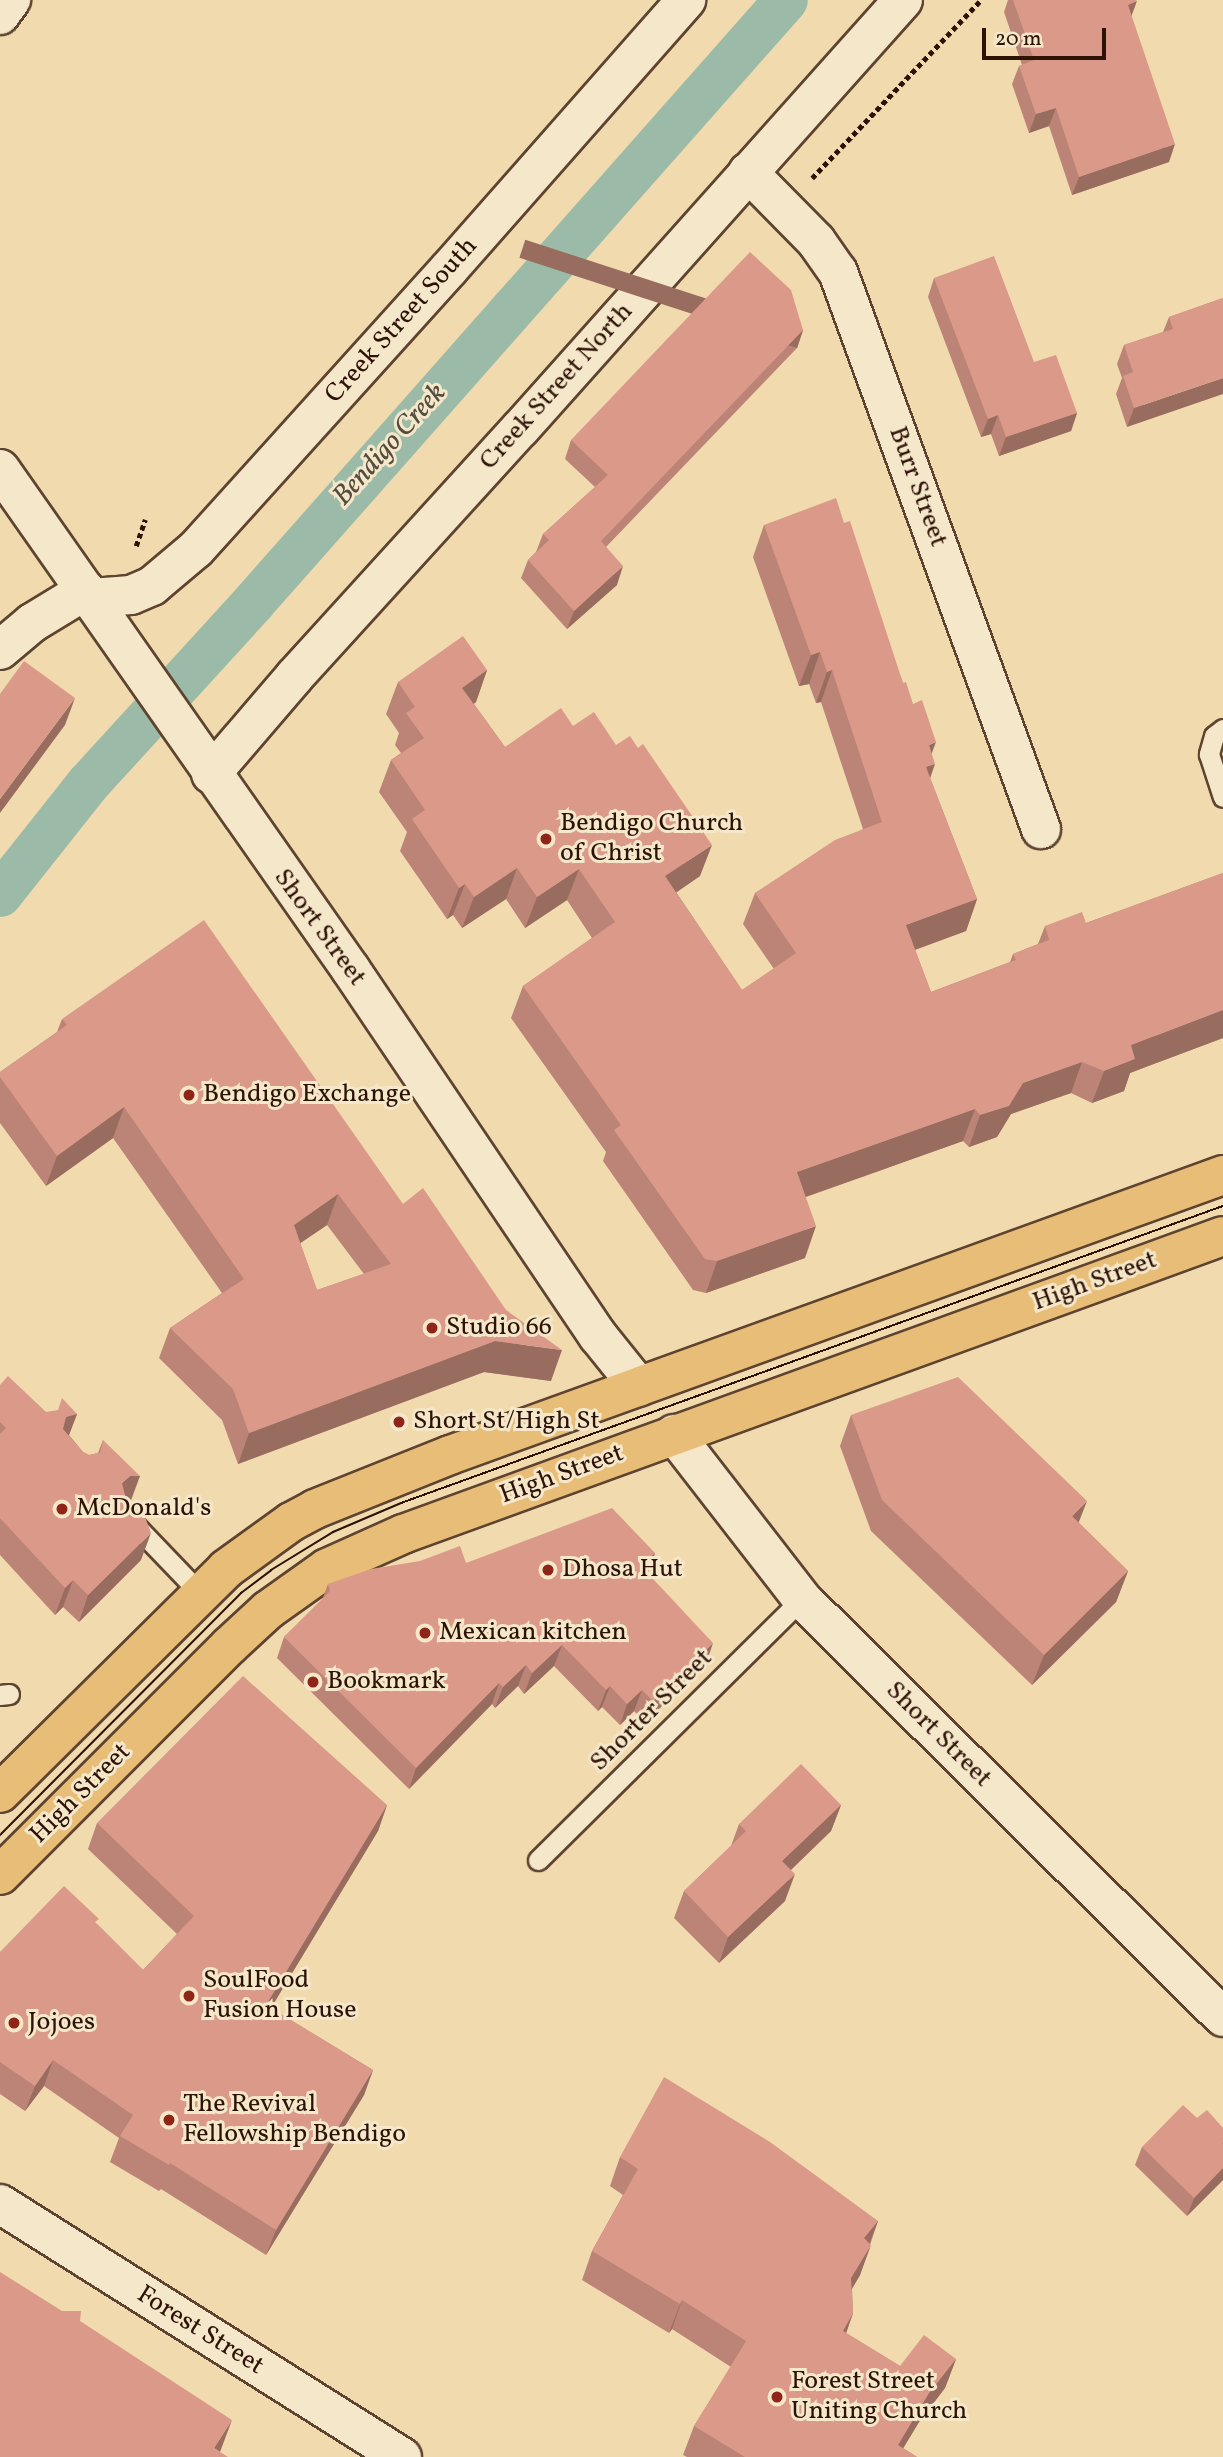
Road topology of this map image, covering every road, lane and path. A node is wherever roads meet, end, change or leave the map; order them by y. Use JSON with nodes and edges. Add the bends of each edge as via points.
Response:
{"nodes":[{"id":1,"x":11,"y":0,"type":"edge"},
{"id":2,"x":686,"y":0,"type":"edge"},
{"id":3,"x":902,"y":0,"type":"edge"},
{"id":4,"x":981,"y":0,"type":"edge"},
{"id":5,"x":0,"y":15,"type":"edge"},
{"id":6,"x":748,"y":172,"type":"junction"},
{"id":7,"x":805,"y":186,"type":"dead end"},
{"id":8,"x":0,"y":468,"type":"edge"},
{"id":9,"x":88,"y":594,"type":"junction"},
{"id":10,"x":0,"y":650,"type":"edge"},
{"id":11,"x":1223,"y":729,"type":"edge"},
{"id":12,"x":202,"y":760,"type":"junction"},
{"id":13,"x":1223,"y":797,"type":"edge"},
{"id":14,"x":1041,"y":829,"type":"dead end"},
{"id":15,"x":1223,"y":1175,"type":"edge"},
{"id":16,"x":1223,"y":1236,"type":"edge"},
{"id":17,"x":639,"y":1387,"type":"junction"},
{"id":18,"x":674,"y":1434,"type":"junction"},
{"id":19,"x":124,"y":1514,"type":"edge"},
{"id":20,"x":200,"y":1593,"type":"junction"},
{"id":21,"x":802,"y":1599,"type":"junction"},
{"id":22,"x":57,"y":1735,"type":"junction"},
{"id":23,"x":100,"y":1775,"type":"junction"},
{"id":24,"x":0,"y":1793,"type":"edge"},
{"id":25,"x":538,"y":1860,"type":"dead end"},
{"id":26,"x":0,"y":1875,"type":"edge"},
{"id":27,"x":1223,"y":2017,"type":"edge"},
{"id":28,"x":0,"y":2204,"type":"edge"},
{"id":29,"x":402,"y":2457,"type":"edge"}],
"edges":[{"from":1,"to":5,"type":"street"},
{"from":2,"to":9,"type":"street","name":"Creek Street South","via":[[196,549],[152,586],[131,594]]},
{"from":3,"to":6,"type":"street","name":"Creek Street North"},
{"from":4,"to":7,"type":"path"},
{"from":6,"to":12,"type":"street","name":"Creek Street North","via":[[294,677]]},
{"from":6,"to":14,"type":"street","name":"Burr Street","via":[[816,241],[838,272]]},
{"from":8,"to":9,"type":"street","name":"Short Street"},
{"from":9,"to":10,"type":"street","via":[[32,623]]},
{"from":9,"to":12,"type":"street","name":"Short Street"},
{"from":11,"to":13,"type":"lane","via":[[1214,736],[1209,754]]},
{"from":12,"to":17,"type":"street","name":"Short Street","via":[[351,970],[598,1336]]},
{"from":15,"to":17,"type":"highway"},
{"from":16,"to":18,"type":"highway","name":"High Street"},
{"from":17,"to":18,"type":"highway"},
{"from":17,"to":20,"type":"highway","via":[[316,1508],[256,1547]]},
{"from":18,"to":21,"type":"street","name":"Short Street"},
{"from":18,"to":23,"type":"highway","name":"High Street","via":[[403,1534],[327,1568],[268,1610]]},
{"from":19,"to":20,"type":"lane"},
{"from":20,"to":22,"type":"highway"},
{"from":21,"to":25,"type":"lane","name":"Shorter Street"},
{"from":21,"to":27,"type":"street","name":"Short Street"},
{"from":22,"to":23,"type":"highway"},
{"from":22,"to":24,"type":"highway"},
{"from":23,"to":26,"type":"highway","name":"High Street"},
{"from":28,"to":29,"type":"street","name":"Forest Street"}]}
